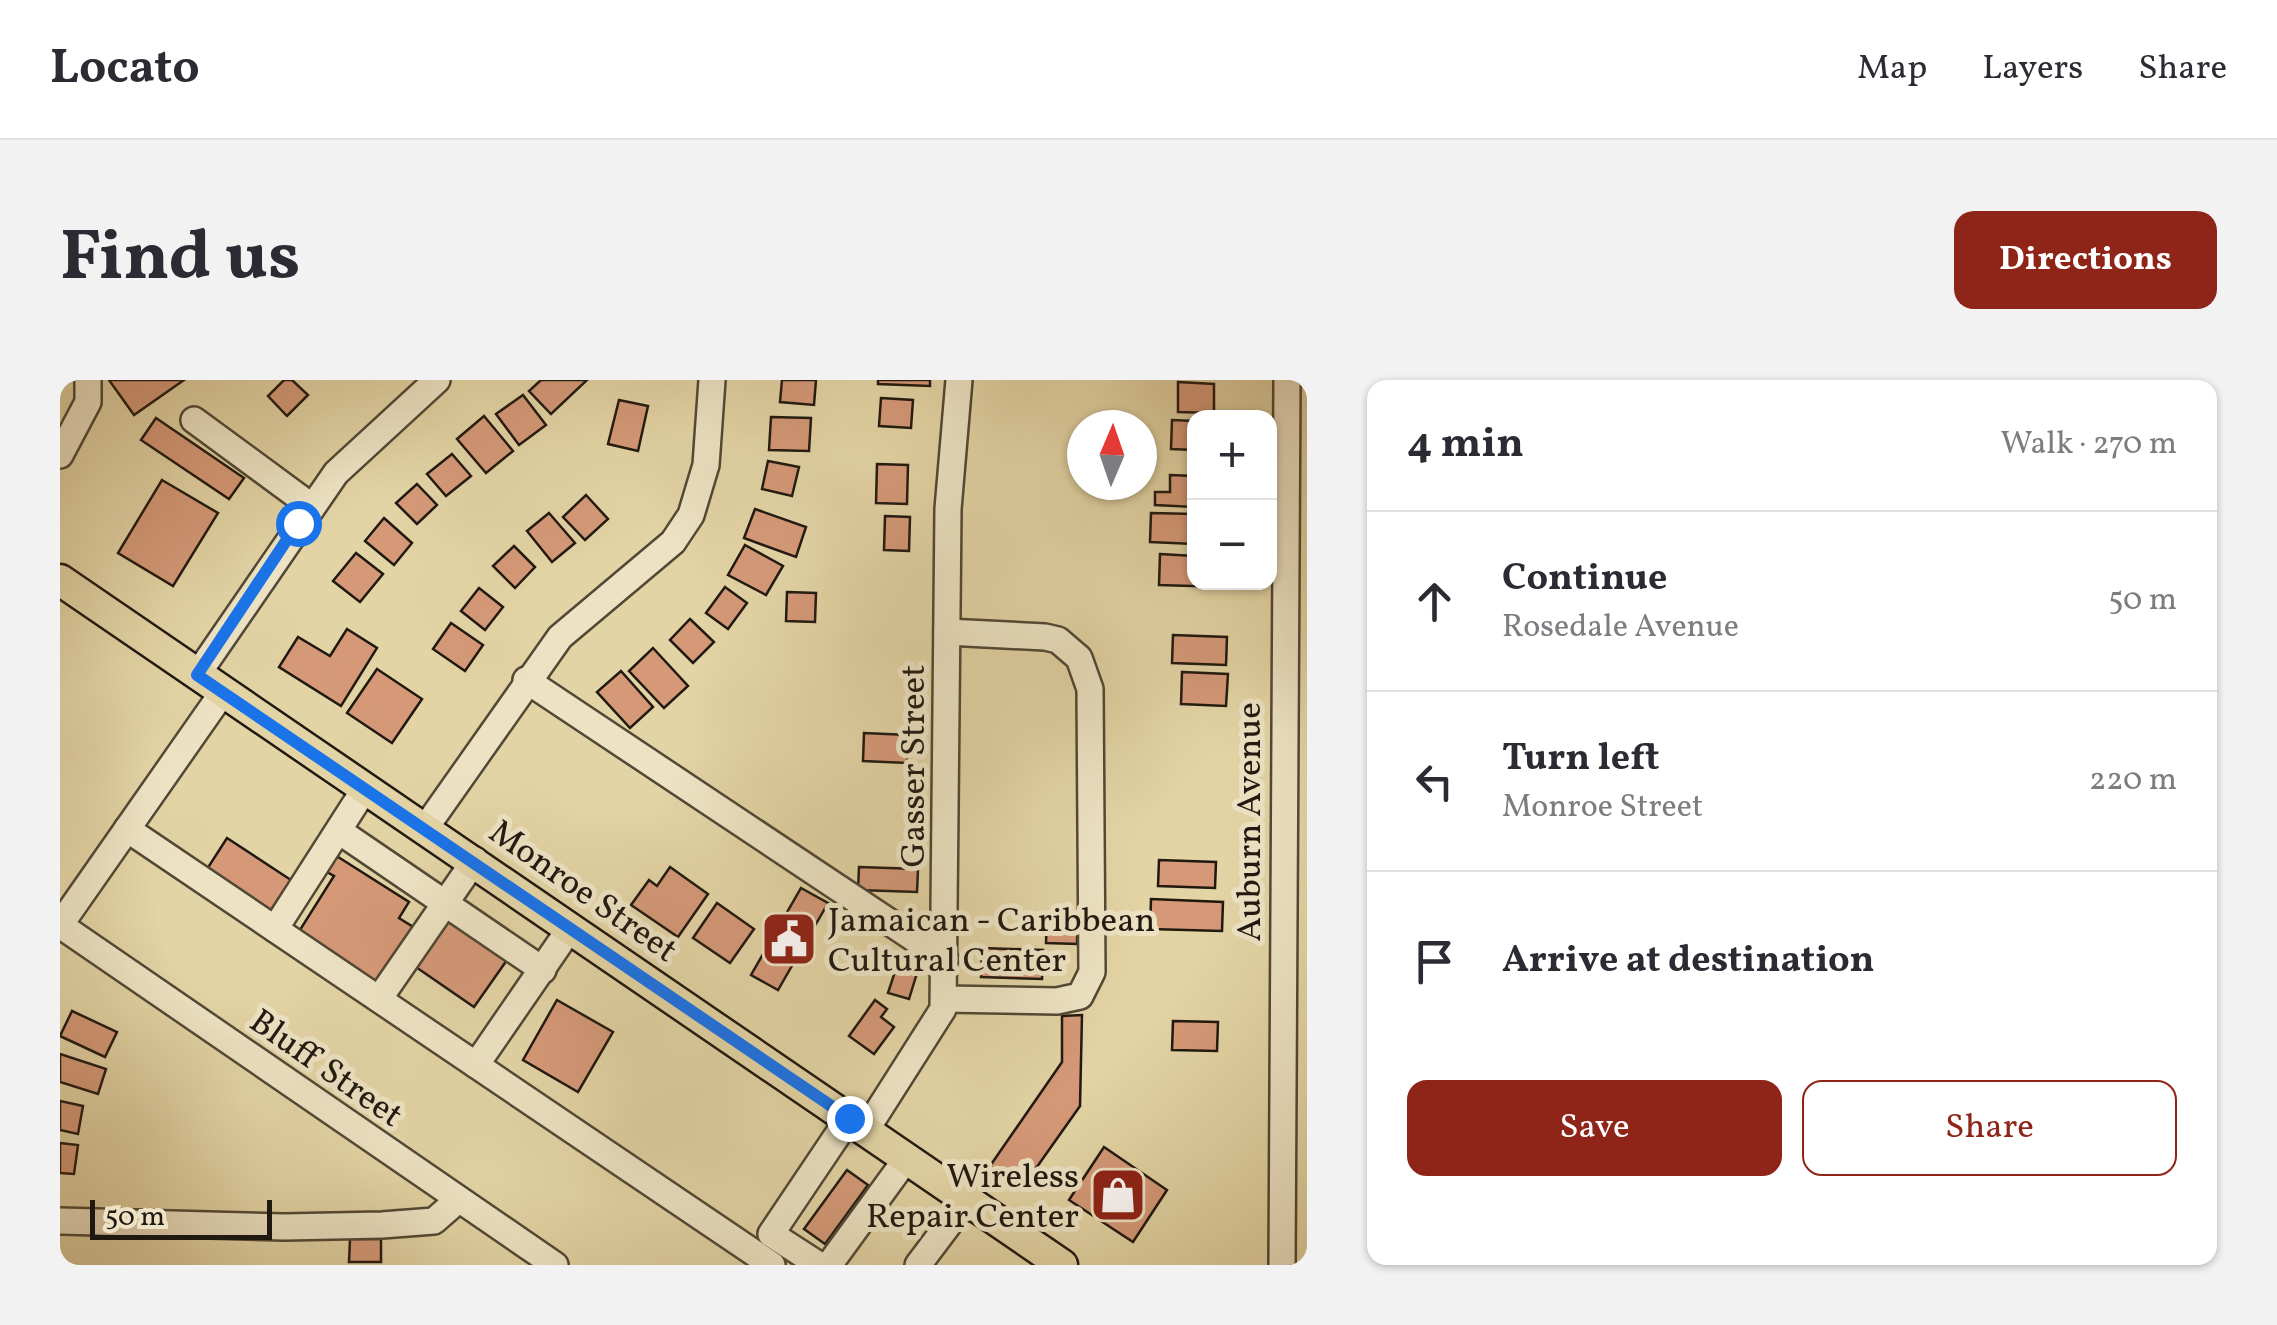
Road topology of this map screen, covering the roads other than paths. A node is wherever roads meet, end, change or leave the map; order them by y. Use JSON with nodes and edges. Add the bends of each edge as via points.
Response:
{"nodes":[{"id":1,"x":88,"y":380,"type":"edge"},
{"id":2,"x":437,"y":380,"type":"edge"},
{"id":3,"x":712,"y":380,"type":"edge"},
{"id":4,"x":958,"y":380,"type":"edge"},
{"id":5,"x":1287,"y":380,"type":"edge"},
{"id":6,"x":194,"y":420,"type":"dead end"},
{"id":7,"x":60,"y":454,"type":"edge"},
{"id":8,"x":311,"y":506,"type":"junction"},
{"id":9,"x":60,"y":580,"type":"edge"},
{"id":10,"x":948,"y":632,"type":"junction"},
{"id":11,"x":1295,"y":635,"type":"edge"},
{"id":12,"x":197,"y":675,"type":"junction"},
{"id":13,"x":526,"y":680,"type":"junction"},
{"id":14,"x":224,"y":692,"type":"junction"},
{"id":15,"x":366,"y":787,"type":"junction"},
{"id":16,"x":426,"y":827,"type":"junction"},
{"id":17,"x":128,"y":829,"type":"junction"},
{"id":18,"x":339,"y":831,"type":"junction"},
{"id":19,"x":475,"y":860,"type":"junction"},
{"id":20,"x":445,"y":903,"type":"junction"},
{"id":21,"x":60,"y":925,"type":"edge"},
{"id":22,"x":572,"y":927,"type":"junction"},
{"id":23,"x":275,"y":929,"type":"junction"},
{"id":24,"x":945,"y":960,"type":"junction"},
{"id":25,"x":543,"y":970,"type":"junction"},
{"id":26,"x":944,"y":999,"type":"junction"},
{"id":27,"x":380,"y":1000,"type":"junction"},
{"id":28,"x":476,"y":1065,"type":"junction"},
{"id":29,"x":857,"y":1124,"type":"junction"},
{"id":30,"x":906,"y":1158,"type":"junction"},
{"id":31,"x":458,"y":1200,"type":"junction"},
{"id":32,"x":967,"y":1200,"type":"junction"},
{"id":33,"x":1295,"y":1201,"type":"edge"},
{"id":34,"x":60,"y":1221,"type":"edge"},
{"id":35,"x":555,"y":1265,"type":"edge"},
{"id":36,"x":772,"y":1265,"type":"edge"},
{"id":37,"x":819,"y":1265,"type":"edge"},
{"id":38,"x":829,"y":1265,"type":"edge"},
{"id":39,"x":918,"y":1265,"type":"edge"},
{"id":40,"x":1062,"y":1265,"type":"edge"},
{"id":41,"x":1282,"y":1265,"type":"edge"}],
"edges":[{"from":1,"to":7,"type":"street","via":[[84,414]]},
{"from":2,"to":8,"type":"street","via":[[358,451]]},
{"from":3,"to":13,"type":"street","via":[[706,466],[691,515],[674,542],[560,638]]},
{"from":4,"to":10,"type":"street","name":"Gasser Street"},
{"from":5,"to":11,"type":"street","name":"Auburn Avenue"},
{"from":6,"to":8,"type":"street"},
{"from":8,"to":12,"type":"street"},
{"from":9,"to":12,"type":"main road","name":"Monroe Street"},
{"from":10,"to":24,"type":"street","name":"Gasser Street"},
{"from":10,"to":26,"type":"street","via":[[1046,636],[1070,649],[1088,673],[1094,868],[1092,972],[1080,996]]},
{"from":11,"to":33,"type":"street","name":"Auburn Avenue"},
{"from":12,"to":14,"type":"main road","name":"Monroe Street"},
{"from":13,"to":16,"type":"street"},
{"from":13,"to":24,"type":"street"},
{"from":14,"to":15,"type":"main road","name":"Monroe Street"},
{"from":14,"to":17,"type":"street"},
{"from":15,"to":16,"type":"main road","name":"Monroe Street"},
{"from":15,"to":18,"type":"street"},
{"from":16,"to":19,"type":"main road","name":"Monroe Street"},
{"from":17,"to":21,"type":"street"},
{"from":17,"to":23,"type":"street"},
{"from":18,"to":20,"type":"street"},
{"from":18,"to":23,"type":"street"},
{"from":19,"to":20,"type":"street"},
{"from":19,"to":22,"type":"main road","name":"Monroe Street"},
{"from":20,"to":25,"type":"street"},
{"from":20,"to":27,"type":"street"},
{"from":21,"to":31,"type":"street","name":"Bluff Street"},
{"from":22,"to":25,"type":"street"},
{"from":22,"to":29,"type":"main road","name":"Monroe Street"},
{"from":23,"to":27,"type":"street"},
{"from":24,"to":26,"type":"street","name":"Gasser Street"},
{"from":25,"to":28,"type":"street"},
{"from":26,"to":29,"type":"street","name":"Gasser Street","via":[[930,1032]]},
{"from":27,"to":28,"type":"street"},
{"from":28,"to":36,"type":"street"},
{"from":29,"to":30,"type":"main road","name":"Monroe Street"},
{"from":29,"to":37,"type":"street","name":"Gasser Street","via":[[772,1234]]},
{"from":30,"to":32,"type":"main road","name":"Monroe Street"},
{"from":30,"to":38,"type":"street"},
{"from":31,"to":34,"type":"street","via":[[434,1221],[382,1225]]},
{"from":31,"to":35,"type":"street","name":"Bluff Street"},
{"from":32,"to":39,"type":"street"},
{"from":32,"to":40,"type":"main road","name":"Monroe Street"},
{"from":33,"to":41,"type":"street","name":"Auburn Avenue"}]}
